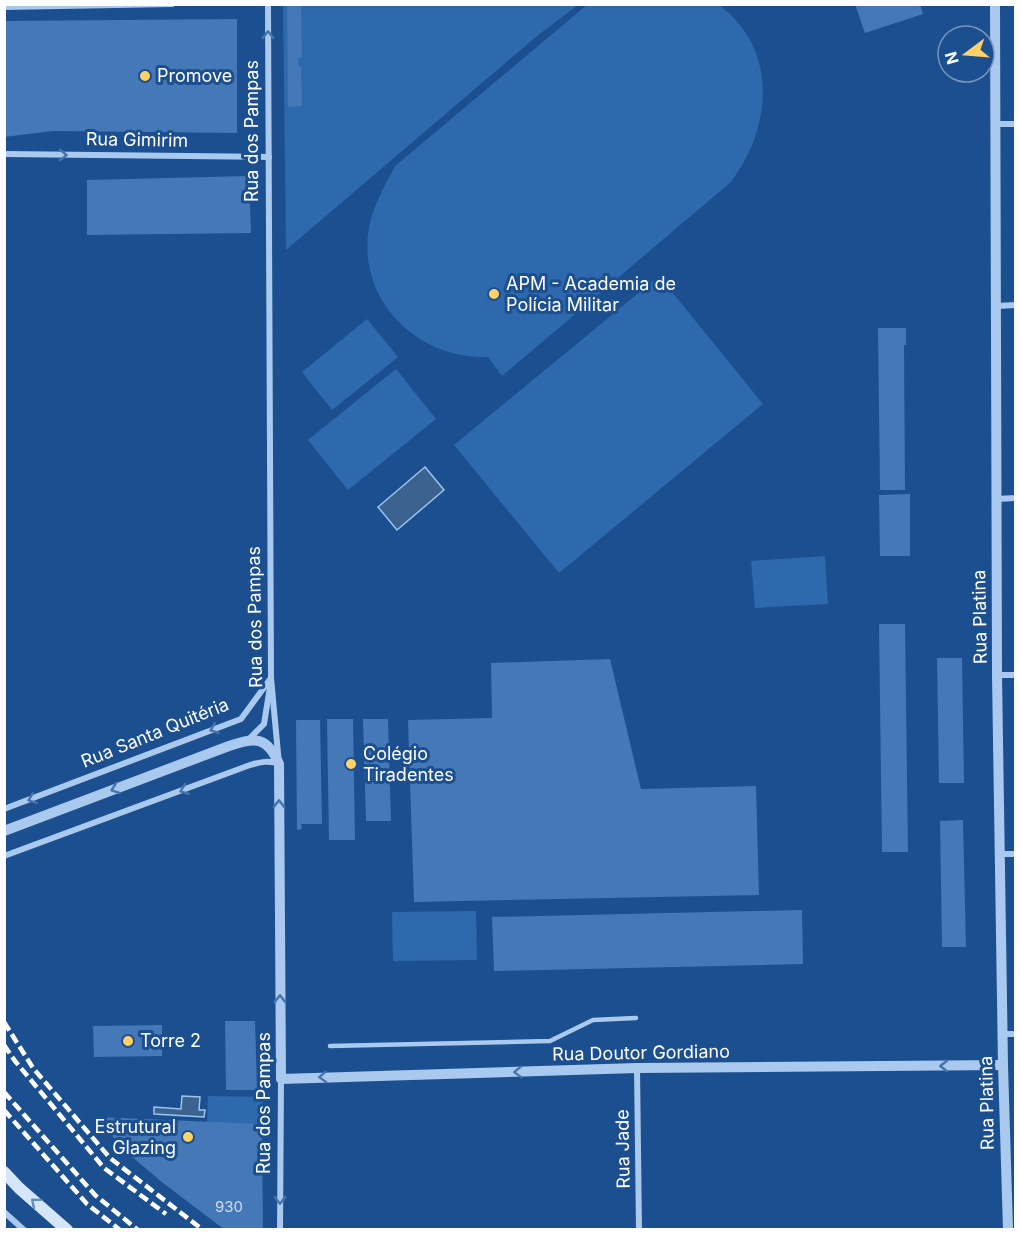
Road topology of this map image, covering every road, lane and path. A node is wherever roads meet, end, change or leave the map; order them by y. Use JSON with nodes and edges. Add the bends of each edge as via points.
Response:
{"nodes":[{"id":1,"x":172,"y":4,"type":"edge"},
{"id":2,"x":268,"y":4,"type":"edge"},
{"id":3,"x":995,"y":4,"type":"edge"},
{"id":4,"x":4,"y":7,"type":"edge"},
{"id":5,"x":996,"y":124,"type":"junction"},
{"id":6,"x":1016,"y":124,"type":"edge"},
{"id":7,"x":4,"y":154,"type":"edge"},
{"id":8,"x":269,"y":157,"type":"junction"},
{"id":9,"x":1016,"y":305,"type":"edge"},
{"id":10,"x":996,"y":306,"type":"junction"},
{"id":11,"x":1016,"y":498,"type":"edge"},
{"id":12,"x":995,"y":499,"type":"junction"},
{"id":13,"x":997,"y":675,"type":"junction"},
{"id":14,"x":1016,"y":675,"type":"edge"},
{"id":15,"x":271,"y":678,"type":"junction"},
{"id":16,"x":248,"y":740,"type":"junction"},
{"id":17,"x":279,"y":764,"type":"junction"},
{"id":18,"x":4,"y":809,"type":"edge"},
{"id":19,"x":4,"y":831,"type":"edge"},
{"id":20,"x":1000,"y":854,"type":"junction"},
{"id":21,"x":1016,"y":854,"type":"edge"},
{"id":22,"x":4,"y":856,"type":"edge"},
{"id":23,"x":636,"y":1018,"type":"dead end"},
{"id":24,"x":1003,"y":1034,"type":"junction"},
{"id":25,"x":1016,"y":1034,"type":"edge"},
{"id":26,"x":330,"y":1046,"type":"dead end"},
{"id":27,"x":1003,"y":1065,"type":"junction"},
{"id":28,"x":637,"y":1068,"type":"junction"},
{"id":29,"x":281,"y":1079,"type":"junction"},
{"id":30,"x":4,"y":1172,"type":"edge"},
{"id":31,"x":1011,"y":1203,"type":"edge"},
{"id":32,"x":4,"y":1212,"type":"edge"},
{"id":33,"x":24,"y":1230,"type":"edge"},
{"id":34,"x":68,"y":1230,"type":"edge"},
{"id":35,"x":280,"y":1230,"type":"edge"},
{"id":36,"x":639,"y":1230,"type":"edge"},
{"id":37,"x":1008,"y":1230,"type":"edge"}],
"edges":[{"from":1,"to":4,"type":"street"},
{"from":8,"to":2,"type":"street","name":"Rua dos Pampas","one_way":true},
{"from":3,"to":5,"type":"street","name":"Rua Platina"},
{"from":5,"to":6,"type":"street"},
{"from":5,"to":10,"type":"street","name":"Rua Platina"},
{"from":7,"to":8,"type":"street","name":"Rua Gimirim","one_way":true},
{"from":8,"to":15,"type":"street","name":"Rua dos Pampas"},
{"from":9,"to":10,"type":"street"},
{"from":10,"to":12,"type":"street","name":"Rua Platina"},
{"from":11,"to":12,"type":"street"},
{"from":12,"to":13,"type":"street","name":"Rua Platina"},
{"from":13,"to":14,"type":"street"},
{"from":13,"to":20,"type":"street","name":"Rua Platina"},
{"from":15,"to":16,"type":"street","via":[[264,724]]},
{"from":15,"to":17,"type":"street","name":"Rua dos Pampas"},
{"from":15,"to":18,"type":"street","name":"Rua Santa Quitéria","one_way":true,"via":[[241,719]]},
{"from":16,"to":17,"type":"street","via":[[265,743]]},
{"from":16,"to":19,"type":"street","one_way":true},
{"from":17,"to":22,"type":"street","one_way":true,"via":[[250,765]]},
{"from":29,"to":17,"type":"street","name":"Rua dos Pampas","one_way":true},
{"from":20,"to":21,"type":"street"},
{"from":20,"to":24,"type":"street","name":"Rua Platina"},
{"from":23,"to":26,"type":"lane","via":[[593,1020],[550,1041]]},
{"from":24,"to":25,"type":"street"},
{"from":24,"to":27,"type":"street","name":"Rua Platina"},
{"from":27,"to":28,"type":"street","name":"Rua Doutor Gordiano","one_way":true},
{"from":27,"to":31,"type":"street","name":"Rua Platina"},
{"from":28,"to":29,"type":"street","name":"Rua Doutor Gordiano","one_way":true},
{"from":28,"to":36,"type":"street","name":"Rua Jade"},
{"from":29,"to":35,"type":"street","name":"Rua dos Pampas","one_way":true},
{"from":34,"to":30,"type":"main road","one_way":true},
{"from":31,"to":37,"type":"street","name":"Rua Platina"},
{"from":32,"to":33,"type":"street"}]}
